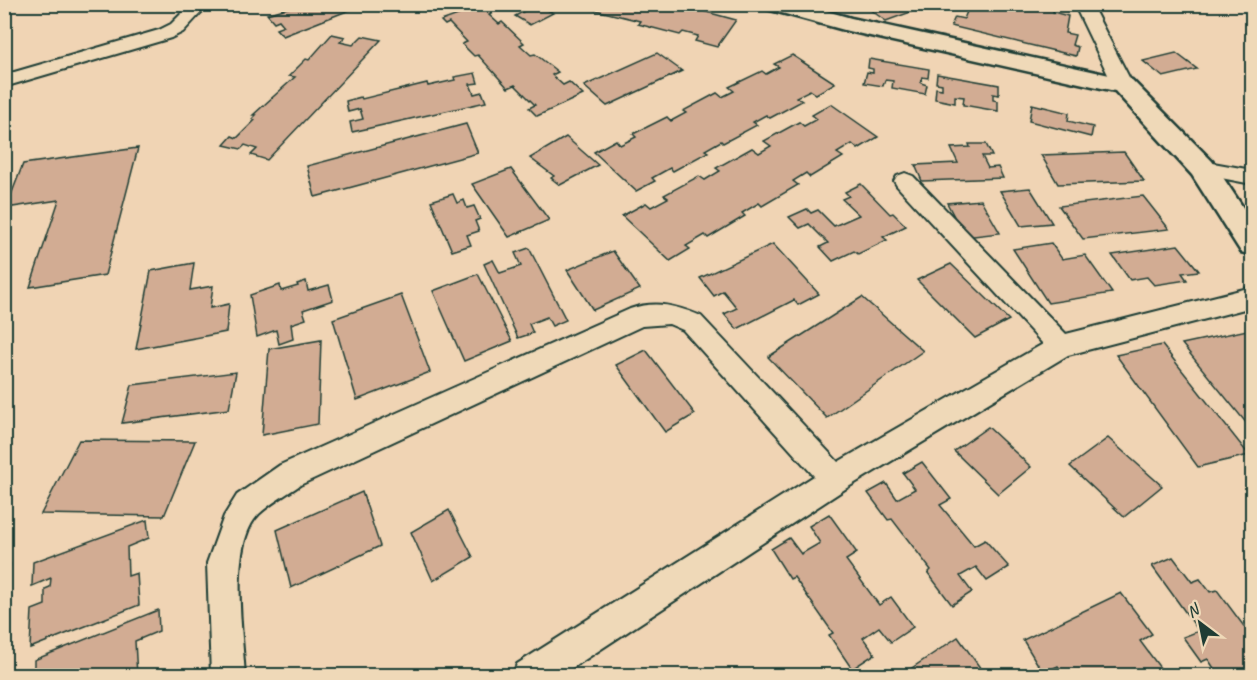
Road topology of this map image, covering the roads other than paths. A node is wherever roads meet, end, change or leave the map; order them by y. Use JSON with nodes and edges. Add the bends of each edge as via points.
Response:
{"nodes":[{"id":1,"x":201,"y":4,"type":"edge"},
{"id":2,"x":775,"y":4,"type":"edge"},
{"id":3,"x":1082,"y":4,"type":"edge"},
{"id":4,"x":4,"y":81,"type":"edge"},
{"id":5,"x":1123,"y":85,"type":"junction"},
{"id":6,"x":1202,"y":168,"type":"junction"},
{"id":7,"x":1252,"y":177,"type":"edge"},
{"id":8,"x":905,"y":181,"type":"dead end"},
{"id":9,"x":1252,"y":244,"type":"edge"},
{"id":10,"x":1252,"y":297,"type":"edge"},
{"id":11,"x":1061,"y":346,"type":"junction"},
{"id":12,"x":835,"y":479,"type":"junction"},
{"id":13,"x":228,"y":675,"type":"edge"},
{"id":14,"x":529,"y":675,"type":"edge"}],
"edges":[{"from":1,"to":4,"type":"street","via":[[177,28],[165,34]]},
{"from":2,"to":5,"type":"street"},
{"from":3,"to":5,"type":"street"},
{"from":5,"to":6,"type":"street"},
{"from":6,"to":7,"type":"street"},
{"from":6,"to":9,"type":"street"},
{"from":8,"to":11,"type":"street"},
{"from":10,"to":11,"type":"street"},
{"from":11,"to":12,"type":"street"},
{"from":12,"to":13,"type":"street","via":[[692,323],[671,314],[639,316],[290,476],[247,504],[223,563]]},
{"from":12,"to":14,"type":"street"}]}
